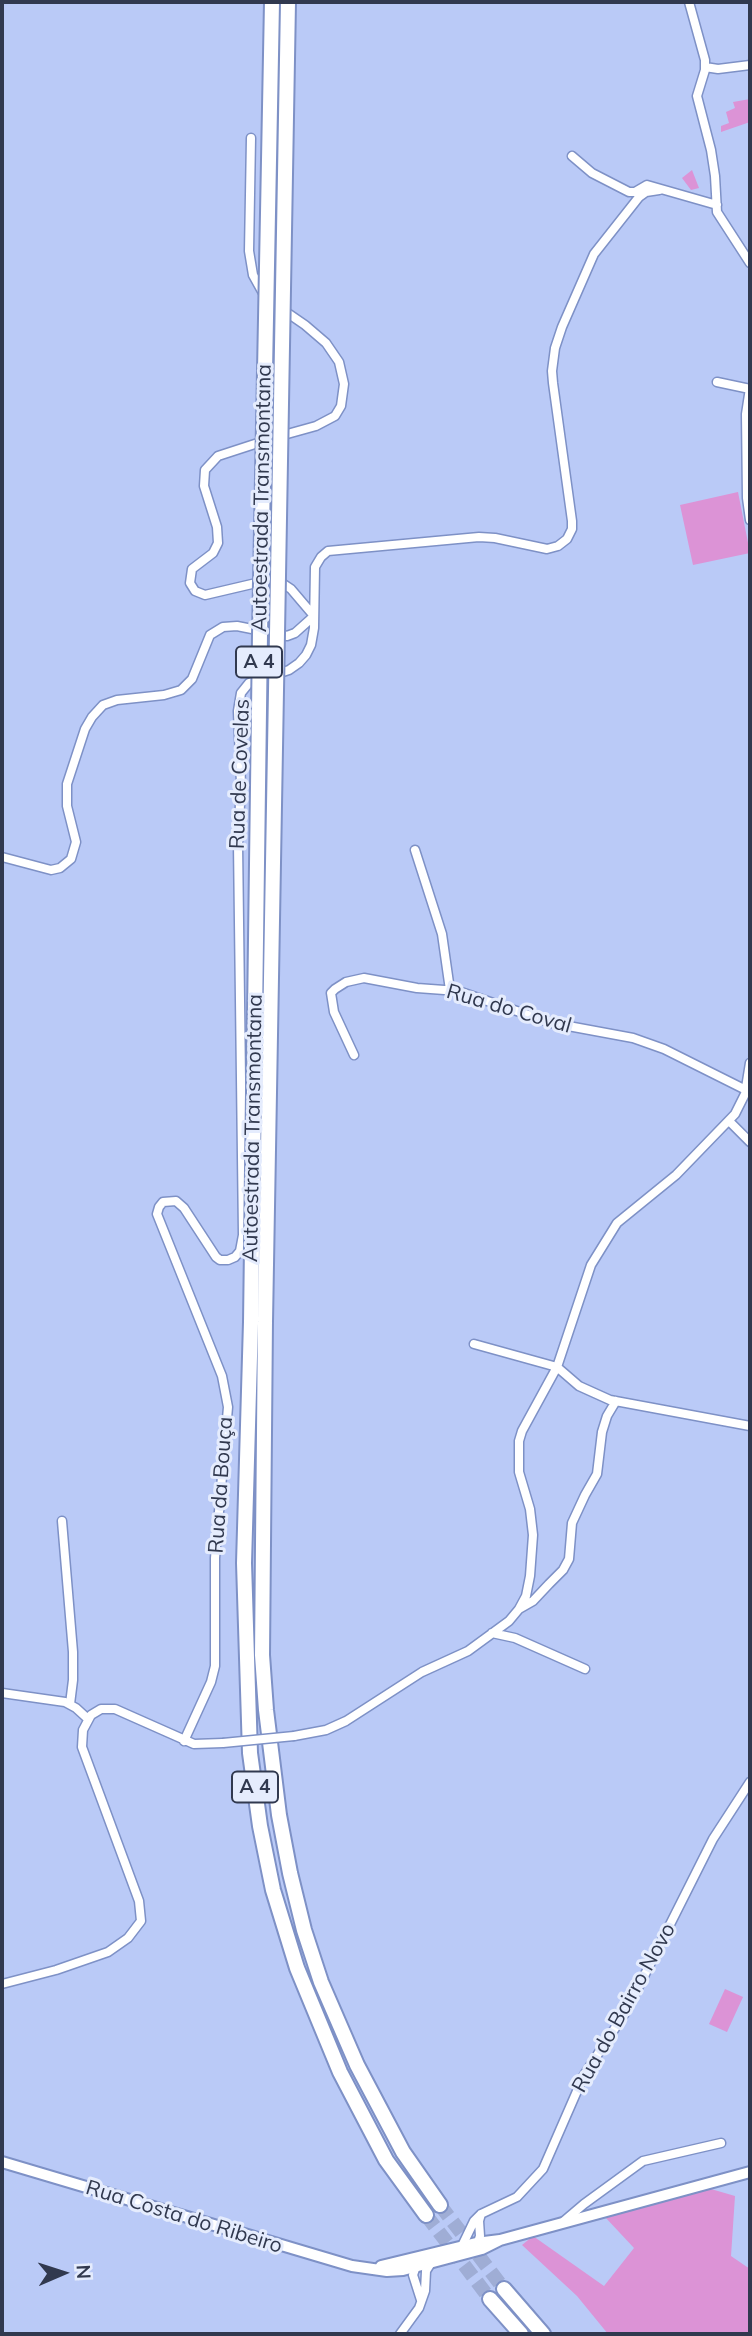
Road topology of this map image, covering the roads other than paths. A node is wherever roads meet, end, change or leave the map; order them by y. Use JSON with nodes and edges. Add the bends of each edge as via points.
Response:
{"nodes":[{"id":1,"x":272,"y":2,"type":"edge"},
{"id":2,"x":288,"y":2,"type":"edge"},
{"id":3,"x":689,"y":2,"type":"edge"},
{"id":4,"x":750,"y":65,"type":"edge"},
{"id":5,"x":705,"y":67,"type":"junction"},
{"id":6,"x":251,"y":138,"type":"dead end"},
{"id":7,"x":572,"y":156,"type":"dead end"},
{"id":8,"x":659,"y":190,"type":"junction"},
{"id":9,"x":716,"y":205,"type":"junction"},
{"id":10,"x":750,"y":263,"type":"edge"},
{"id":11,"x":717,"y":382,"type":"dead end"},
{"id":12,"x":750,"y":389,"type":"edge"},
{"id":13,"x":750,"y":520,"type":"edge"},
{"id":14,"x":314,"y":616,"type":"junction"},
{"id":15,"x":415,"y":850,"type":"dead end"},
{"id":16,"x":2,"y":857,"type":"edge"},
{"id":17,"x":450,"y":990,"type":"junction"},
{"id":18,"x":354,"y":1055,"type":"dead end"},
{"id":19,"x":750,"y":1063,"type":"edge"},
{"id":20,"x":746,"y":1090,"type":"junction"},
{"id":21,"x":729,"y":1121,"type":"junction"},
{"id":22,"x":750,"y":1142,"type":"edge"},
{"id":23,"x":243,"y":1232,"type":"joint"},
{"id":24,"x":258,"y":1322,"type":"junction"},
{"id":25,"x":474,"y":1343,"type":"dead end"},
{"id":26,"x":557,"y":1367,"type":"junction"},
{"id":27,"x":616,"y":1401,"type":"junction"},
{"id":28,"x":750,"y":1426,"type":"edge"},
{"id":29,"x":62,"y":1521,"type":"dead end"},
{"id":30,"x":519,"y":1609,"type":"junction"},
{"id":31,"x":492,"y":1633,"type":"junction"},
{"id":32,"x":585,"y":1668,"type":"dead end"},
{"id":33,"x":2,"y":1693,"type":"edge"},
{"id":34,"x":71,"y":1704,"type":"junction"},
{"id":35,"x":88,"y":1720,"type":"junction"},
{"id":36,"x":184,"y":1741,"type":"junction"},
{"id":37,"x":750,"y":1782,"type":"edge"},
{"id":38,"x":2,"y":1984,"type":"edge"},
{"id":39,"x":721,"y":2143,"type":"dead end"},
{"id":40,"x":2,"y":2162,"type":"edge"},
{"id":41,"x":750,"y":2172,"type":"edge"},
{"id":42,"x":440,"y":2205,"type":"tunnel mouth"},
{"id":43,"x":426,"y":2216,"type":"tunnel mouth"},
{"id":44,"x":563,"y":2222,"type":"junction"},
{"id":45,"x":474,"y":2243,"type":"junction"},
{"id":46,"x":419,"y":2266,"type":"junction"},
{"id":47,"x":368,"y":2268,"type":"junction"},
{"id":48,"x":504,"y":2289,"type":"tunnel mouth"},
{"id":49,"x":491,"y":2299,"type":"tunnel mouth"},
{"id":50,"x":400,"y":2334,"type":"edge"},
{"id":51,"x":521,"y":2334,"type":"edge"},
{"id":52,"x":544,"y":2334,"type":"edge"}],
"edges":[{"from":1,"to":24,"type":"highway","name":"Autoestrada Transmontana","number":"A 4","bridge":true,"via":[[260,620]]},
{"from":2,"to":24,"type":"highway","name":"Autoestrada Transmontana","number":"A 4","bridge":true},
{"from":3,"to":5,"type":"street"},
{"from":4,"to":5,"type":"street"},
{"from":5,"to":9,"type":"street","via":[[697,98],[716,176]]},
{"from":6,"to":14,"type":"street","via":[[249,251],[253,275],[273,303],[326,343],[339,362],[344,395],[335,416],[327,422],[229,452],[209,464],[204,486],[218,543],[213,553],[192,569],[190,583],[205,595],[279,581],[292,589]]},
{"from":7,"to":8,"type":"street","via":[[592,173],[629,192],[645,185]]},
{"from":8,"to":9,"type":"street"},
{"from":8,"to":14,"type":"street","name":"Rua de Covelas","via":[[639,197],[594,254],[555,348],[553,383],[571,534],[547,549],[479,537],[328,551],[315,567]]},
{"from":9,"to":10,"type":"street"},
{"from":11,"to":12,"type":"street"},
{"from":12,"to":13,"type":"street","via":[[746,406]]},
{"from":14,"to":16,"type":"street","via":[[287,636],[223,627],[211,635],[192,679],[181,690],[103,705],[85,729],[68,781],[66,798],[76,842],[73,856],[51,870]]},
{"from":14,"to":23,"type":"street","name":"Rua de Covelas","via":[[312,639],[303,659],[289,670],[246,685],[238,704]]},
{"from":15,"to":17,"type":"street","via":[[442,934]]},
{"from":17,"to":18,"type":"street","name":"Rua do Coval","via":[[364,978],[335,989],[333,1007]]},
{"from":17,"to":20,"type":"street","name":"Rua do Coval","via":[[552,1023],[640,1040]]},
{"from":19,"to":20,"type":"street"},
{"from":20,"to":21,"type":"street"},
{"from":21,"to":22,"type":"street"},
{"from":21,"to":26,"type":"street","via":[[611,1231],[584,1282]]},
{"from":23,"to":36,"type":"street","name":"Rua da Bouça","via":[[239,1253],[220,1260],[179,1202],[166,1200],[157,1210],[222,1377],[227,1402],[215,1558],[215,1666]]},
{"from":24,"to":42,"type":"highway","name":"Autoestrada Transmontana","number":"A 4","via":[[262,1655],[279,1815],[290,1873],[321,1982],[357,2064],[403,2152]]},
{"from":24,"to":43,"type":"highway","name":"Autoestrada Transmontana","number":"A 4","via":[[244,1563],[250,1753],[260,1826],[297,1968],[340,2072],[386,2160]]},
{"from":25,"to":26,"type":"street"},
{"from":26,"to":27,"type":"street","via":[[579,1386]]},
{"from":26,"to":30,"type":"street","via":[[519,1441],[519,1472],[533,1535],[530,1576]]},
{"from":27,"to":28,"type":"street"},
{"from":27,"to":30,"type":"street","via":[[602,1432],[597,1474],[572,1522],[569,1559],[533,1601]]},
{"from":29,"to":34,"type":"street","via":[[74,1652]]},
{"from":30,"to":31,"type":"street"},
{"from":31,"to":32,"type":"street"},
{"from":31,"to":36,"type":"street","bridge":true,"via":[[339,1725],[317,1732],[223,1743]]},
{"from":33,"to":34,"type":"street"},
{"from":34,"to":35,"type":"street"},
{"from":35,"to":36,"type":"street","via":[[100,1709],[115,1709]]},
{"from":35,"to":38,"type":"street","via":[[82,1747],[139,1901],[141,1921],[108,1952]]},
{"from":37,"to":45,"type":"street","name":"Rua do Bairro Novo","via":[[713,1839],[627,2010],[584,2075],[543,2169],[517,2197],[474,2221]]},
{"from":39,"to":44,"type":"street","via":[[638,2164]]},
{"from":40,"to":47,"type":"main road","name":"Rua Costa do Ribeiro","via":[[329,2261]]},
{"from":41,"to":44,"type":"main road","name":"Rua Costa do Ribeiro"},
{"from":44,"to":45,"type":"main road","name":"Rua Costa do Ribeiro"},
{"from":45,"to":46,"type":"main road","name":"Rua Costa do Ribeiro"},
{"from":46,"to":47,"type":"main road","name":"Rua Costa do Ribeiro"},
{"from":46,"to":47,"type":"main road","name":"Rua Costa do Ribeiro","via":[[397,2271]]},
{"from":46,"to":50,"type":"street","via":[[425,2291],[416,2314]]},
{"from":48,"to":52,"type":"highway"},
{"from":49,"to":51,"type":"highway"}]}
